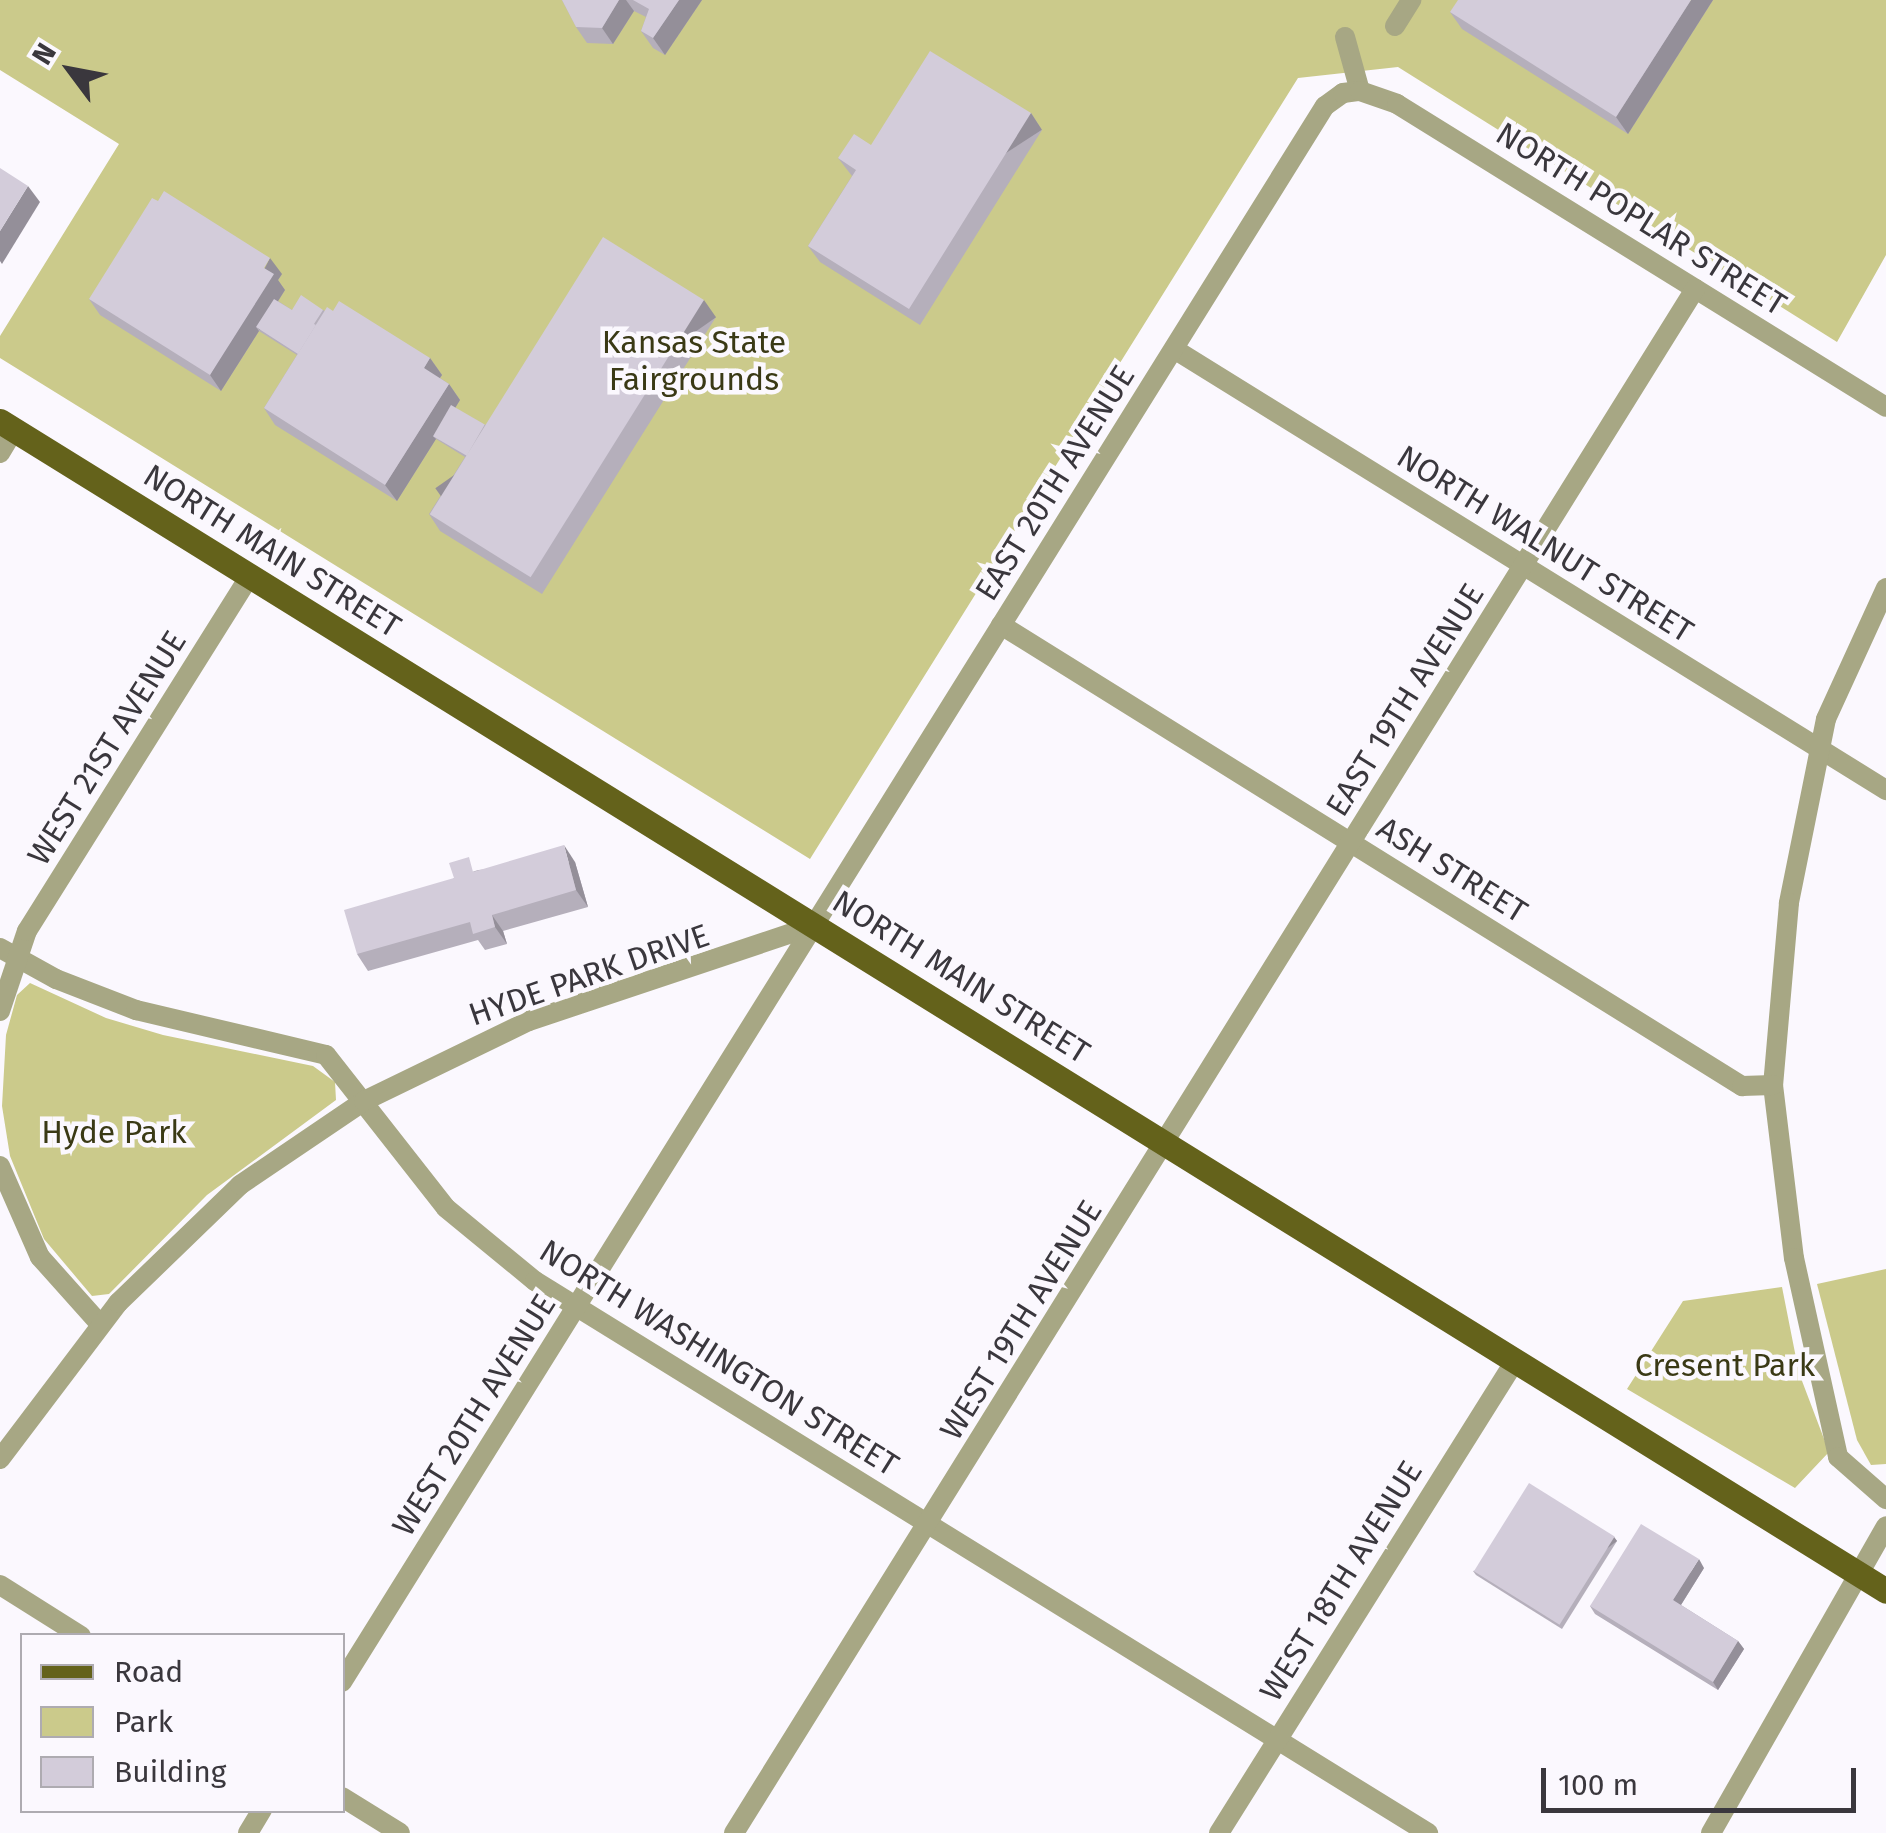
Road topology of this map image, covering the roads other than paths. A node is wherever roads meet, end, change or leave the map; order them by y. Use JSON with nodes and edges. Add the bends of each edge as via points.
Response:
{"nodes":[{"id":1,"x":1411,"y":0,"type":"edge"},
{"id":2,"x":1395,"y":26,"type":"dead end"},
{"id":3,"x":1345,"y":37,"type":"dead end"},
{"id":4,"x":1360,"y":91,"type":"junction"},
{"id":5,"x":1695,"y":289,"type":"junction"},
{"id":6,"x":1174,"y":349,"type":"junction"},
{"id":7,"x":1886,"y":408,"type":"edge"},
{"id":8,"x":7,"y":425,"type":"edge"},
{"id":9,"x":0,"y":453,"type":"edge"},
{"id":10,"x":1523,"y":566,"type":"junction"},
{"id":11,"x":250,"y":575,"type":"junction"},
{"id":12,"x":1886,"y":588,"type":"edge"},
{"id":13,"x":1001,"y":625,"type":"junction"},
{"id":14,"x":1820,"y":749,"type":"junction"},
{"id":15,"x":1886,"y":790,"type":"edge"},
{"id":16,"x":1352,"y":843,"type":"junction"},
{"id":17,"x":816,"y":926,"type":"junction"},
{"id":18,"x":8,"y":952,"type":"edge"},
{"id":19,"x":0,"y":1011,"type":"edge"},
{"id":20,"x":1773,"y":1086,"type":"junction"},
{"id":21,"x":364,"y":1101,"type":"junction"},
{"id":22,"x":1165,"y":1142,"type":"junction"},
{"id":23,"x":0,"y":1166,"type":"edge"},
{"id":24,"x":576,"y":1307,"type":"junction"},
{"id":25,"x":100,"y":1324,"type":"junction"},
{"id":26,"x":1515,"y":1361,"type":"junction"},
{"id":27,"x":0,"y":1459,"type":"edge"},
{"id":28,"x":1886,"y":1499,"type":"edge"},
{"id":29,"x":928,"y":1524,"type":"junction"},
{"id":30,"x":1886,"y":1526,"type":"edge"},
{"id":31,"x":1859,"y":1574,"type":"junction"},
{"id":32,"x":0,"y":1585,"type":"edge"},
{"id":33,"x":1886,"y":1591,"type":"edge"},
{"id":34,"x":76,"y":1633,"type":"edge"},
{"id":35,"x":345,"y":1677,"type":"edge"},
{"id":36,"x":1278,"y":1738,"type":"junction"},
{"id":37,"x":345,"y":1800,"type":"edge"},
{"id":38,"x":400,"y":1833,"type":"edge"},
{"id":39,"x":734,"y":1833,"type":"edge"},
{"id":40,"x":1219,"y":1833,"type":"edge"},
{"id":41,"x":1428,"y":1833,"type":"edge"},
{"id":42,"x":1711,"y":1833,"type":"edge"}],
"edges":[{"from":1,"to":2,"type":"street"},
{"from":3,"to":4,"type":"street"},
{"from":4,"to":5,"type":"street","name":"NORTH POPLAR STREET","via":[[1397,104]]},
{"from":4,"to":6,"type":"street","name":"EAST 20TH AVENUE","via":[[1325,106]]},
{"from":5,"to":7,"type":"street","name":"NORTH POPLAR STREET"},
{"from":5,"to":10,"type":"street","name":"EAST 19TH AVENUE"},
{"from":6,"to":10,"type":"street","name":"NORTH WALNUT STREET"},
{"from":6,"to":13,"type":"street","name":"EAST 20TH AVENUE"},
{"from":8,"to":9,"type":"street"},
{"from":8,"to":11,"type":"main road","name":"NORTH MAIN STREET"},
{"from":10,"to":14,"type":"street","name":"NORTH WALNUT STREET"},
{"from":10,"to":16,"type":"street","name":"EAST 19TH AVENUE"},
{"from":11,"to":17,"type":"main road","name":"NORTH MAIN STREET"},
{"from":11,"to":18,"type":"street","name":"WEST 21ST AVENUE"},
{"from":12,"to":14,"type":"street","via":[[1826,719]]},
{"from":13,"to":16,"type":"street","name":"ASH STREET"},
{"from":13,"to":17,"type":"street","name":"EAST 20TH AVENUE"},
{"from":14,"to":15,"type":"street","name":"NORTH WALNUT STREET"},
{"from":14,"to":20,"type":"street","via":[[1780,969]]},
{"from":16,"to":20,"type":"street","name":"ASH STREET","via":[[1742,1086]]},
{"from":16,"to":22,"type":"street","name":"EAST 19TH AVENUE"},
{"from":17,"to":21,"type":"street","name":"HYDE PARK DRIVE","via":[[514,1027]]},
{"from":17,"to":22,"type":"main road","name":"NORTH MAIN STREET"},
{"from":17,"to":24,"type":"street","name":"WEST 20TH AVENUE"},
{"from":18,"to":19,"type":"street","name":"WEST 21ST AVENUE"},
{"from":18,"to":21,"type":"street","name":"NORTH WASHINGTON STREET","via":[[136,1010],[312,1048],[336,1062]]},
{"from":20,"to":28,"type":"street","via":[[1794,1258],[1838,1457]]},
{"from":21,"to":24,"type":"street","name":"NORTH WASHINGTON STREET","via":[[446,1208],[492,1251]]},
{"from":21,"to":25,"type":"street","name":"HYDE PARK DRIVE","via":[[240,1185]]},
{"from":22,"to":26,"type":"main road","name":"NORTH MAIN STREET"},
{"from":22,"to":29,"type":"street","name":"WEST 19TH AVENUE"},
{"from":23,"to":25,"type":"street","via":[[40,1257]]},
{"from":24,"to":29,"type":"street","name":"NORTH WASHINGTON STREET"},
{"from":24,"to":35,"type":"street","name":"WEST 20TH AVENUE"},
{"from":25,"to":27,"type":"street","name":"HYDE PARK DRIVE"},
{"from":26,"to":31,"type":"main road","name":"NORTH MAIN STREET"},
{"from":26,"to":36,"type":"street","name":"WEST 18TH AVENUE"},
{"from":29,"to":36,"type":"street","name":"NORTH WASHINGTON STREET"},
{"from":29,"to":39,"type":"street","name":"WEST 19TH AVENUE"},
{"from":30,"to":31,"type":"street"},
{"from":31,"to":33,"type":"main road","name":"NORTH MAIN STREET"},
{"from":31,"to":42,"type":"street"},
{"from":32,"to":34,"type":"street"},
{"from":36,"to":40,"type":"street","name":"WEST 18TH AVENUE"},
{"from":36,"to":41,"type":"street","name":"NORTH WASHINGTON STREET"},
{"from":37,"to":38,"type":"street"}]}
